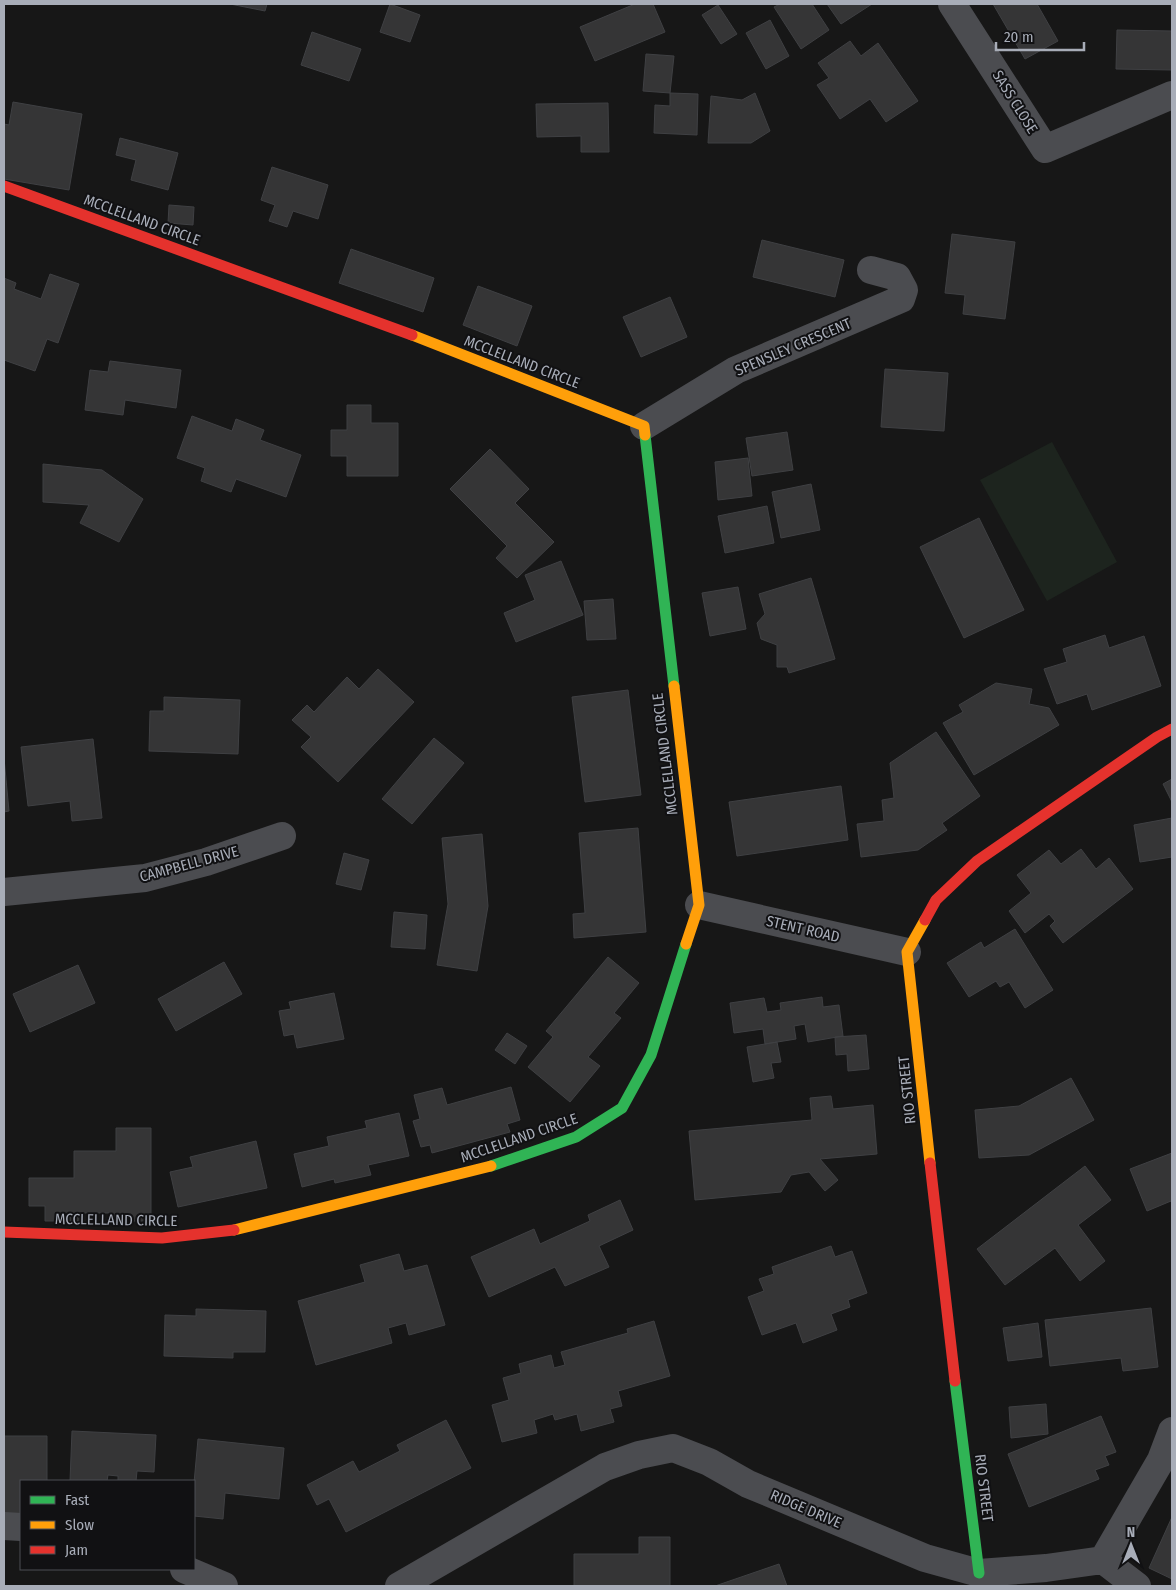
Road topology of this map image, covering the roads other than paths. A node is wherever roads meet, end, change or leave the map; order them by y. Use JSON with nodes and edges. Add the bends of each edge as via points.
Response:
{"nodes":[{"id":1,"x":952,"y":4,"type":"edge"},
{"id":2,"x":1172,"y":95,"type":"edge"},
{"id":3,"x":4,"y":186,"type":"edge"},
{"id":4,"x":871,"y":270,"type":"dead end"},
{"id":5,"x":644,"y":426,"type":"junction"},
{"id":6,"x":1172,"y":729,"type":"edge"},
{"id":7,"x":282,"y":836,"type":"dead end"},
{"id":8,"x":4,"y":892,"type":"edge"},
{"id":9,"x":699,"y":905,"type":"junction"},
{"id":10,"x":907,"y":952,"type":"junction"},
{"id":11,"x":4,"y":1232,"type":"edge"},
{"id":12,"x":1172,"y":1431,"type":"edge"},
{"id":13,"x":4,"y":1526,"type":"edge"},
{"id":14,"x":20,"y":1527,"type":"edge"},
{"id":15,"x":1103,"y":1560,"type":"junction"},
{"id":16,"x":186,"y":1570,"type":"edge"},
{"id":17,"x":980,"y":1573,"type":"junction"},
{"id":18,"x":224,"y":1586,"type":"edge"},
{"id":19,"x":399,"y":1586,"type":"edge"},
{"id":20,"x":1136,"y":1586,"type":"edge"}],
"edges":[{"from":1,"to":2,"type":"street","name":"SASS CLOSE","via":[[1045,150]]},
{"from":3,"to":5,"type":"street","name":"MCCLELLAND CIRCLE","via":[[376,321]]},
{"from":4,"to":5,"type":"street","name":"SPENSLEY CRESCENT","via":[[897,277],[904,290],[901,299],[736,370]]},
{"from":5,"to":9,"type":"street","name":"MCCLELLAND CIRCLE"},
{"from":6,"to":10,"type":"street","via":[[977,861],[936,900]]},
{"from":7,"to":8,"type":"street","name":"CAMPBELL DRIVE","via":[[206,862],[145,878]]},
{"from":9,"to":10,"type":"street","name":"STENT ROAD"},
{"from":9,"to":11,"type":"street","name":"MCCLELLAND CIRCLE","via":[[651,1055],[640,1077],[622,1108],[576,1137],[488,1167],[240,1229],[162,1238]]},
{"from":10,"to":17,"type":"street","name":"RIO STREET","via":[[947,1316]]},
{"from":12,"to":15,"type":"street","via":[[1161,1460]]},
{"from":13,"to":14,"type":"street"},
{"from":15,"to":17,"type":"street","name":"RIDGE DRIVE"},
{"from":15,"to":20,"type":"street"},
{"from":16,"to":18,"type":"street"},
{"from":17,"to":19,"type":"street","name":"RIDGE DRIVE","via":[[916,1555],[748,1484],[709,1462],[673,1448],[605,1467]]}]}
